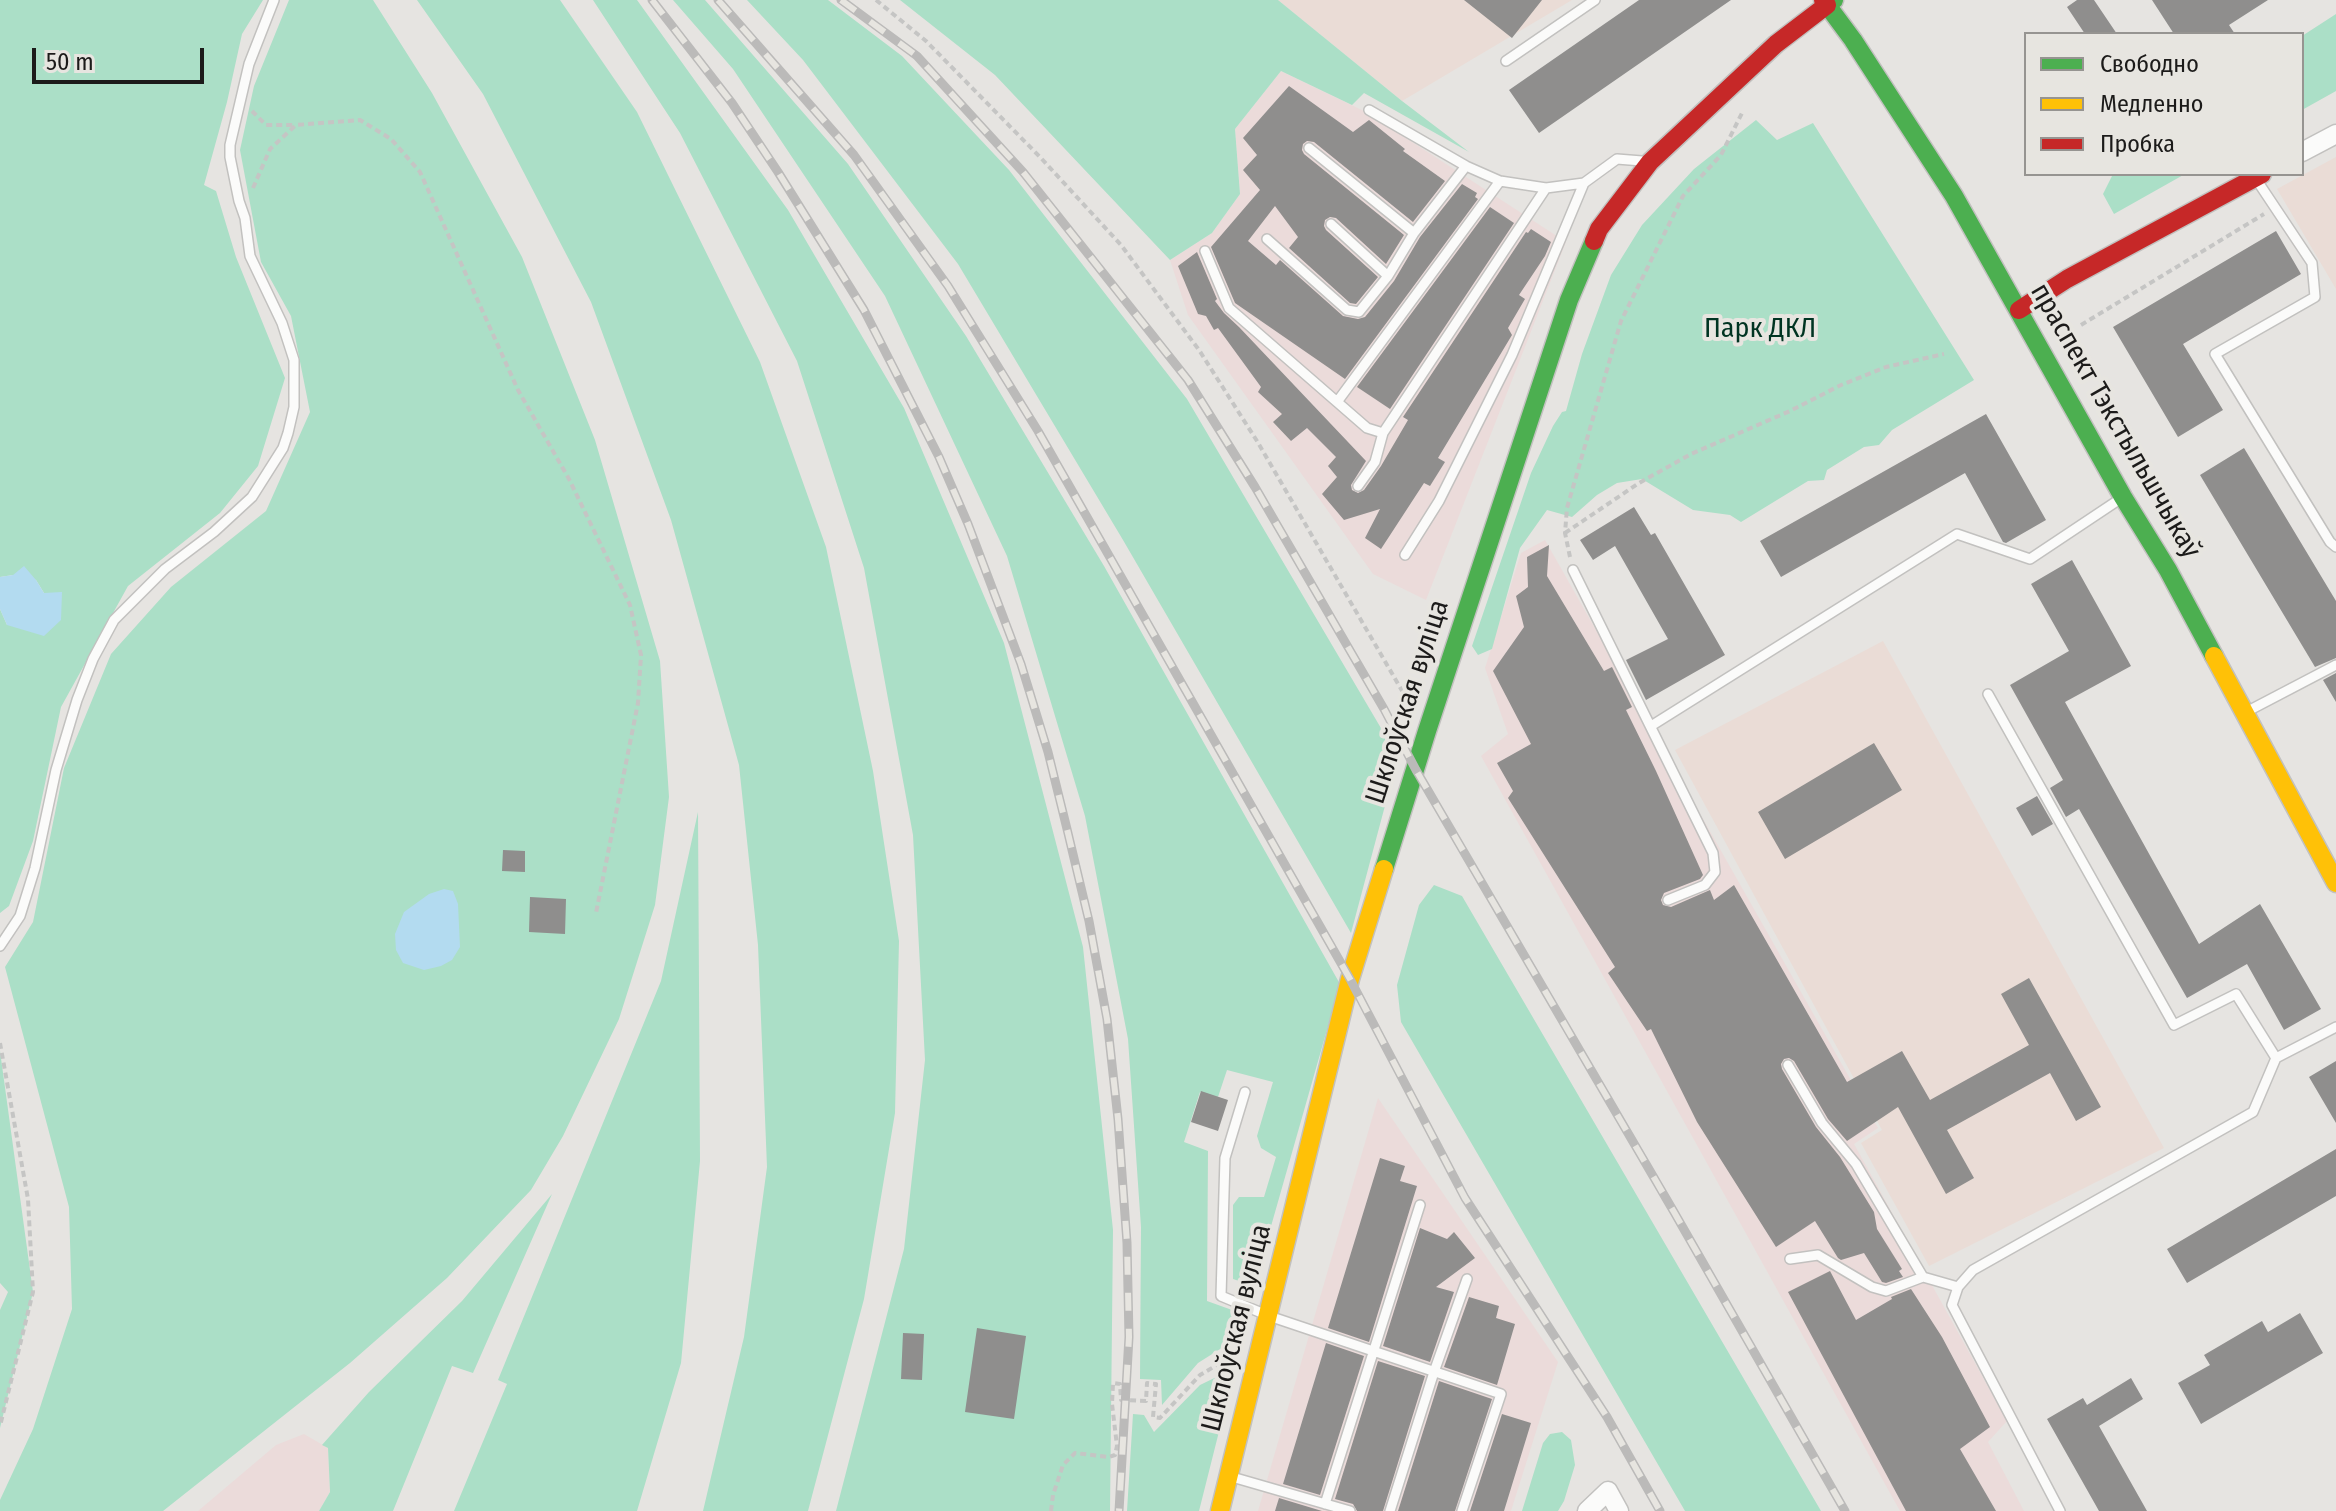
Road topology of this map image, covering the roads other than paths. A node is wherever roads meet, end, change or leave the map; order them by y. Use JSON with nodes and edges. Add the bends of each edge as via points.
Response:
{"nodes":[{"id":1,"x":274,"y":0,"type":"edge"},
{"id":2,"x":1595,"y":0,"type":"edge"},
{"id":3,"x":1828,"y":2,"type":"edge"},
{"id":4,"x":1506,"y":61,"type":"dead end"},
{"id":5,"x":1369,"y":110,"type":"dead end"},
{"id":6,"x":2336,"y":134,"type":"edge"},
{"id":7,"x":1309,"y":148,"type":"dead end"},
{"id":8,"x":2304,"y":151,"type":"edge"},
{"id":9,"x":1650,"y":162,"type":"junction"},
{"id":10,"x":1466,"y":166,"type":"junction"},
{"id":11,"x":2259,"y":176,"type":"edge"},
{"id":12,"x":1500,"y":181,"type":"junction"},
{"id":13,"x":1584,"y":183,"type":"junction"},
{"id":14,"x":1546,"y":188,"type":"junction"},
{"id":15,"x":1331,"y":224,"type":"dead end"},
{"id":16,"x":1414,"y":233,"type":"junction"},
{"id":17,"x":1267,"y":239,"type":"dead end"},
{"id":18,"x":1205,"y":251,"type":"dead end"},
{"id":19,"x":1388,"y":276,"type":"junction"},
{"id":20,"x":2019,"y":310,"type":"junction"},
{"id":21,"x":1337,"y":402,"type":"junction"},
{"id":22,"x":1383,"y":433,"type":"junction"},
{"id":23,"x":1358,"y":486,"type":"dead end"},
{"id":24,"x":2123,"y":497,"type":"junction"},
{"id":25,"x":2336,"y":547,"type":"edge"},
{"id":26,"x":1405,"y":555,"type":"dead end"},
{"id":27,"x":1573,"y":570,"type":"road end"},
{"id":28,"x":2336,"y":665,"type":"edge"},
{"id":29,"x":1988,"y":694,"type":"dead end"},
{"id":30,"x":2245,"y":713,"type":"junction"},
{"id":31,"x":1651,"y":726,"type":"junction"},
{"id":32,"x":2336,"y":883,"type":"edge"},
{"id":33,"x":1668,"y":900,"type":"dead end"},
{"id":34,"x":0,"y":946,"type":"edge"},
{"id":35,"x":2336,"y":1027,"type":"edge"},
{"id":36,"x":2276,"y":1058,"type":"junction"},
{"id":37,"x":1788,"y":1065,"type":"dead end"},
{"id":38,"x":1245,"y":1092,"type":"dead end"},
{"id":39,"x":1420,"y":1205,"type":"dead end"},
{"id":40,"x":1790,"y":1259,"type":"dead end"},
{"id":41,"x":1923,"y":1277,"type":"junction"},
{"id":42,"x":1467,"y":1279,"type":"dead end"},
{"id":43,"x":1958,"y":1287,"type":"junction"},
{"id":44,"x":1269,"y":1316,"type":"junction"},
{"id":45,"x":1373,"y":1352,"type":"junction"},
{"id":46,"x":1434,"y":1372,"type":"junction"},
{"id":47,"x":1229,"y":1476,"type":"junction"},
{"id":48,"x":1325,"y":1504,"type":"junction"},
{"id":49,"x":1220,"y":1511,"type":"edge"},
{"id":50,"x":1350,"y":1511,"type":"edge"},
{"id":51,"x":1390,"y":1511,"type":"edge"},
{"id":52,"x":1462,"y":1511,"type":"edge"},
{"id":53,"x":1587,"y":1511,"type":"edge"},
{"id":54,"x":1619,"y":1511,"type":"edge"},
{"id":55,"x":2060,"y":1511,"type":"edge"}],
"edges":[{"from":1,"to":34,"type":"lane","via":[[249,64],[230,157],[250,256],[294,360],[294,407],[283,448],[252,497],[165,569],[114,620],[77,700],[20,916]]},
{"from":2,"to":4,"type":"lane"},
{"from":3,"to":9,"type":"main road","name":"Шклоўская вуліца"},
{"from":3,"to":20,"type":"main road","name":"праспект Тэкстыльшчыкаў","via":[[1954,196]]},
{"from":5,"to":10,"type":"lane"},
{"from":6,"to":8,"type":"street"},
{"from":7,"to":16,"type":"lane"},
{"from":9,"to":13,"type":"lane","via":[[1617,159]]},
{"from":9,"to":44,"type":"main road","name":"Шклоўская вуліца","via":[[1599,229],[1569,300],[1350,979]]},
{"from":10,"to":12,"type":"lane"},
{"from":10,"to":16,"type":"lane"},
{"from":11,"to":20,"type":"main road"},
{"from":11,"to":25,"type":"lane","via":[[2312,263],[2315,297],[2215,354]]},
{"from":12,"to":14,"type":"lane"},
{"from":12,"to":21,"type":"lane"},
{"from":13,"to":14,"type":"lane"},
{"from":13,"to":26,"type":"lane","via":[[1512,355],[1439,501]]},
{"from":14,"to":22,"type":"lane"},
{"from":15,"to":19,"type":"lane"},
{"from":16,"to":19,"type":"lane"},
{"from":17,"to":19,"type":"lane","via":[[1347,310],[1359,312]]},
{"from":18,"to":21,"type":"lane","via":[[1229,308]]},
{"from":20,"to":24,"type":"main road","name":"праспект Тэкстыльшчыкаў"},
{"from":21,"to":22,"type":"lane","via":[[1367,428]]},
{"from":22,"to":23,"type":"lane","via":[[1375,462]]},
{"from":24,"to":30,"type":"main road","name":"праспект Тэкстыльшчыкаў"},
{"from":24,"to":31,"type":"lane","via":[[2030,559],[1957,534]]},
{"from":27,"to":31,"type":"lane"},
{"from":28,"to":30,"type":"lane"},
{"from":29,"to":36,"type":"lane","via":[[2174,1025],[2236,994]]},
{"from":30,"to":32,"type":"main road","name":"праспект Тэкстыльшчыкаў"},
{"from":31,"to":33,"type":"lane","via":[[1713,853],[1715,872],[1705,885]]},
{"from":35,"to":36,"type":"lane"},
{"from":36,"to":43,"type":"lane","via":[[2253,1112],[1973,1270]]},
{"from":37,"to":41,"type":"lane","via":[[1822,1123],[1856,1164]]},
{"from":38,"to":44,"type":"lane","via":[[1225,1158],[1221,1296]]},
{"from":39,"to":45,"type":"lane"},
{"from":40,"to":41,"type":"lane","via":[[1818,1255],[1886,1291]]},
{"from":41,"to":43,"type":"lane"},
{"from":42,"to":46,"type":"lane"},
{"from":43,"to":55,"type":"lane","via":[[1952,1305]]},
{"from":44,"to":45,"type":"lane"},
{"from":44,"to":47,"type":"main road","name":"Шклоўская вуліца"},
{"from":45,"to":46,"type":"lane"},
{"from":45,"to":48,"type":"lane"},
{"from":46,"to":51,"type":"lane"},
{"from":46,"to":52,"type":"lane","via":[[1501,1394]]},
{"from":47,"to":48,"type":"lane"},
{"from":47,"to":49,"type":"main road","name":"Шклоўская вуліца"},
{"from":48,"to":50,"type":"lane"},
{"from":53,"to":54,"type":"street","via":[[1608,1491]]}]}
